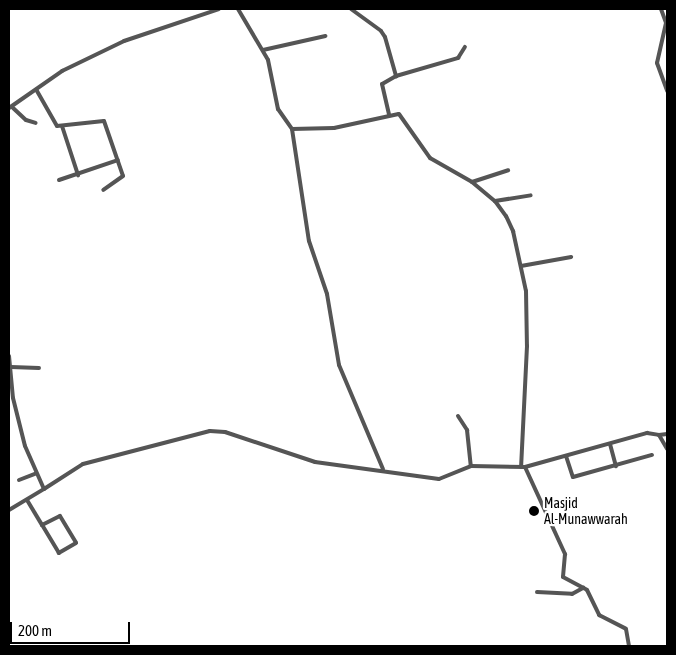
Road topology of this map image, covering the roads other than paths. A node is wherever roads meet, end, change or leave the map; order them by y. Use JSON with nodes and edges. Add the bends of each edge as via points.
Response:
{"nodes":[{"id":1,"x":193,"y":9,"type":"edge"},
{"id":2,"x":219,"y":9,"type":"edge"},
{"id":3,"x":238,"y":9,"type":"edge"},
{"id":4,"x":351,"y":9,"type":"edge"},
{"id":5,"x":661,"y":9,"type":"edge"},
{"id":6,"x":195,"y":14,"type":"junction"},
{"id":7,"x":325,"y":36,"type":"dead end"},
{"id":8,"x":661,"y":46,"type":"junction"},
{"id":9,"x":465,"y":47,"type":"dead end"},
{"id":10,"x":667,"y":49,"type":"edge"},
{"id":11,"x":263,"y":50,"type":"junction"},
{"id":12,"x":396,"y":76,"type":"junction"},
{"id":13,"x":37,"y":91,"type":"junction"},
{"id":14,"x":667,"y":91,"type":"edge"},
{"id":15,"x":10,"y":108,"type":"edge"},
{"id":16,"x":389,"y":114,"type":"junction"},
{"id":17,"x":36,"y":123,"type":"dead end"},
{"id":18,"x":62,"y":126,"type":"junction"},
{"id":19,"x":292,"y":129,"type":"junction"},
{"id":20,"x":118,"y":160,"type":"junction"},
{"id":21,"x":508,"y":170,"type":"dead end"},
{"id":22,"x":78,"y":174,"type":"junction"},
{"id":23,"x":59,"y":180,"type":"dead end"},
{"id":24,"x":472,"y":182,"type":"junction"},
{"id":25,"x":103,"y":190,"type":"dead end"},
{"id":26,"x":531,"y":195,"type":"dead end"},
{"id":27,"x":495,"y":201,"type":"junction"},
{"id":28,"x":572,"y":257,"type":"dead end"},
{"id":29,"x":521,"y":266,"type":"junction"},
{"id":30,"x":9,"y":356,"type":"edge"},
{"id":31,"x":11,"y":367,"type":"junction"},
{"id":32,"x":39,"y":368,"type":"dead end"},
{"id":33,"x":458,"y":416,"type":"dead end"},
{"id":34,"x":667,"y":434,"type":"edge"},
{"id":35,"x":659,"y":435,"type":"junction"},
{"id":36,"x":610,"y":444,"type":"junction"},
{"id":37,"x":667,"y":449,"type":"edge"},
{"id":38,"x":652,"y":455,"type":"dead end"},
{"id":39,"x":566,"y":456,"type":"junction"},
{"id":40,"x":472,"y":466,"type":"junction"},
{"id":41,"x":616,"y":466,"type":"junction"},
{"id":42,"x":523,"y":467,"type":"junction"},
{"id":43,"x":383,"y":469,"type":"junction"},
{"id":44,"x":35,"y":474,"type":"junction"},
{"id":45,"x":19,"y":480,"type":"dead end"},
{"id":46,"x":44,"y":489,"type":"junction"},
{"id":47,"x":27,"y":500,"type":"junction"},
{"id":48,"x":9,"y":510,"type":"edge"},
{"id":49,"x":42,"y":525,"type":"junction"},
{"id":50,"x":583,"y":588,"type":"junction"},
{"id":51,"x":537,"y":592,"type":"dead end"},
{"id":52,"x":630,"y":646,"type":"edge"}],
"edges":[{"from":1,"to":6,"type":"street"},
{"from":2,"to":6,"type":"street"},
{"from":3,"to":11,"type":"street"},
{"from":4,"to":12,"type":"street","via":[[384,34]]},
{"from":5,"to":8,"type":"street","via":[[666,23]]},
{"from":6,"to":13,"type":"street","via":[[124,41],[62,71]]},
{"from":7,"to":11,"type":"street"},
{"from":8,"to":10,"type":"street"},
{"from":8,"to":14,"type":"street","via":[[657,62]]},
{"from":9,"to":12,"type":"street","via":[[458,58]]},
{"from":11,"to":19,"type":"street","via":[[270,66],[278,111]]},
{"from":12,"to":16,"type":"street","via":[[382,84]]},
{"from":13,"to":15,"type":"street"},
{"from":13,"to":18,"type":"street","via":[[55,124]]},
{"from":15,"to":17,"type":"street"},
{"from":16,"to":19,"type":"street","via":[[334,128]]},
{"from":16,"to":24,"type":"street","via":[[405,118],[432,159]]},
{"from":18,"to":20,"type":"street","via":[[102,119]]},
{"from":18,"to":22,"type":"street"},
{"from":19,"to":43,"type":"street","via":[[309,241],[327,294],[339,365]]},
{"from":20,"to":22,"type":"street"},
{"from":20,"to":25,"type":"street","via":[[122,179]]},
{"from":21,"to":24,"type":"street"},
{"from":22,"to":23,"type":"street"},
{"from":24,"to":27,"type":"street"},
{"from":26,"to":27,"type":"street"},
{"from":27,"to":29,"type":"street","via":[[510,224]]},
{"from":28,"to":29,"type":"street"},
{"from":29,"to":42,"type":"street","via":[[528,332]]},
{"from":30,"to":31,"type":"street"},
{"from":31,"to":32,"type":"street"},
{"from":31,"to":44,"type":"street","via":[[13,398]]},
{"from":33,"to":40,"type":"street","via":[[467,430]]},
{"from":34,"to":35,"type":"street"},
{"from":35,"to":36,"type":"street","via":[[648,433]]},
{"from":35,"to":37,"type":"street"},
{"from":36,"to":39,"type":"street"},
{"from":36,"to":41,"type":"street"},
{"from":38,"to":41,"type":"street"},
{"from":39,"to":41,"type":"street","via":[[572,478]]},
{"from":39,"to":42,"type":"street"},
{"from":40,"to":42,"type":"street"},
{"from":40,"to":43,"type":"street","via":[[442,479]]},
{"from":42,"to":50,"type":"street","via":[[565,554],[563,577]]},
{"from":43,"to":46,"type":"street","via":[[315,462],[225,432],[210,431],[84,464]]},
{"from":44,"to":45,"type":"street"},
{"from":44,"to":46,"type":"street"},
{"from":46,"to":47,"type":"street"},
{"from":47,"to":48,"type":"street"},
{"from":47,"to":49,"type":"street"},
{"from":49,"to":49,"type":"street","via":[[60,516],[76,543],[59,553]]},
{"from":50,"to":51,"type":"street","via":[[572,594]]},
{"from":50,"to":52,"type":"street","via":[[599,615],[626,629]]}]}
